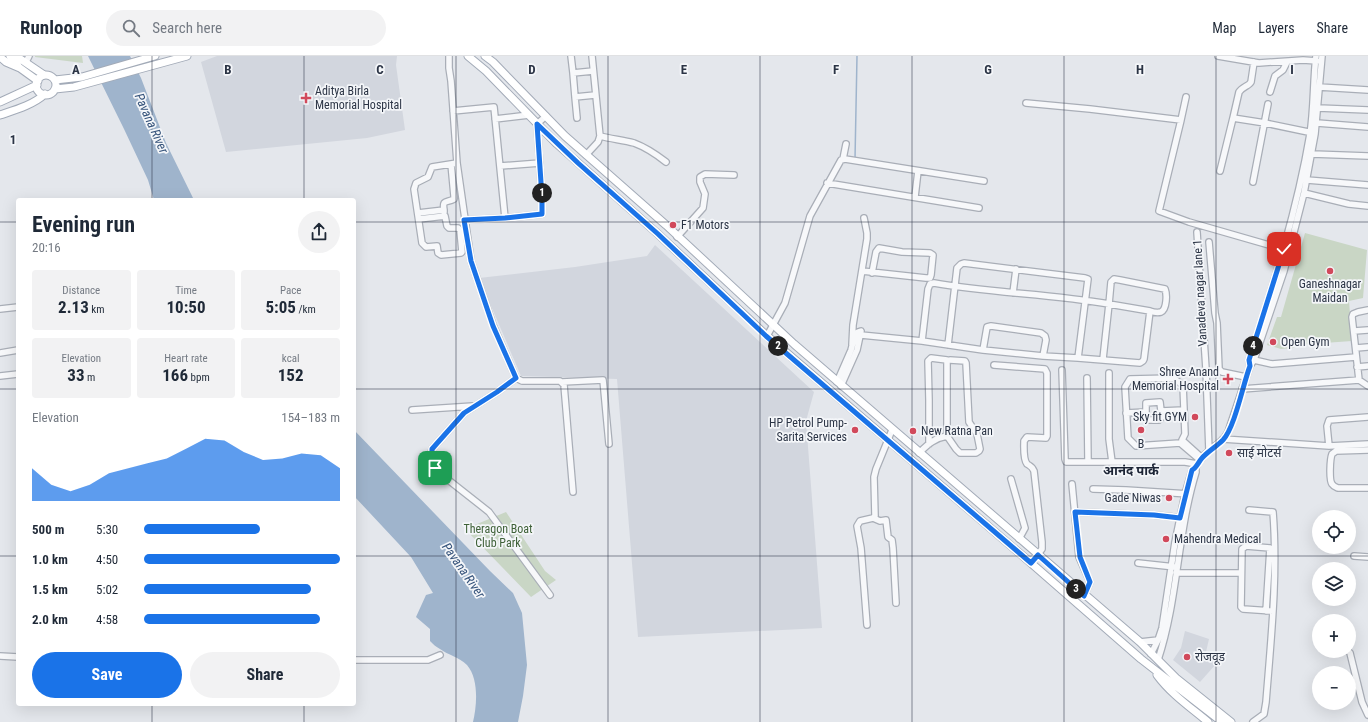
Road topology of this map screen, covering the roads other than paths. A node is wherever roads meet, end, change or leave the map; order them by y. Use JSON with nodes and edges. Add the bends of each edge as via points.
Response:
{"nodes":[{"id":1,"x":10,"y":56,"type":"edge"},
{"id":2,"x":16,"y":56,"type":"edge"},
{"id":3,"x":187,"y":56,"type":"edge"},
{"id":4,"x":450,"y":56,"type":"edge"},
{"id":5,"x":468,"y":56,"type":"edge"},
{"id":6,"x":485,"y":56,"type":"edge"},
{"id":7,"x":571,"y":56,"type":"edge"},
{"id":8,"x":592,"y":56,"type":"edge"},
{"id":9,"x":1218,"y":56,"type":"edge"},
{"id":10,"x":0,"y":57,"type":"edge"},
{"id":11,"x":155,"y":58,"type":"edge"},
{"id":12,"x":24,"y":59,"type":"edge"},
{"id":13,"x":1319,"y":59,"type":"edge"},
{"id":14,"x":1254,"y":62,"type":"junction"},
{"id":15,"x":1287,"y":62,"type":"junction"},
{"id":16,"x":20,"y":68,"type":"junction"},
{"id":17,"x":593,"y":71,"type":"junction"},
{"id":18,"x":573,"y":73,"type":"junction"},
{"id":19,"x":44,"y":75,"type":"junction"},
{"id":20,"x":55,"y":80,"type":"junction"},
{"id":21,"x":37,"y":83,"type":"junction"},
{"id":22,"x":1319,"y":87,"type":"junction"},
{"id":23,"x":55,"y":89,"type":"junction"},
{"id":24,"x":1368,"y":90,"type":"edge"},
{"id":25,"x":1270,"y":92,"type":"dead end"},
{"id":26,"x":45,"y":94,"type":"junction"},
{"id":27,"x":595,"y":95,"type":"junction"},
{"id":28,"x":1186,"y":96,"type":"dead end"},
{"id":29,"x":575,"y":97,"type":"junction"},
{"id":30,"x":0,"y":102,"type":"edge"},
{"id":31,"x":1026,"y":103,"type":"dead end"},
{"id":32,"x":1268,"y":104,"type":"dead end"},
{"id":33,"x":1318,"y":108,"type":"junction"},
{"id":34,"x":1368,"y":110,"type":"edge"},
{"id":35,"x":453,"y":111,"type":"junction"},
{"id":36,"x":0,"y":115,"type":"edge"},
{"id":37,"x":529,"y":115,"type":"junction"},
{"id":38,"x":546,"y":116,"type":"junction"},
{"id":39,"x":577,"y":118,"type":"dead end"},
{"id":40,"x":1233,"y":118,"type":"junction"},
{"id":41,"x":495,"y":119,"type":"junction"},
{"id":42,"x":1181,"y":120,"type":"junction"},
{"id":43,"x":1265,"y":123,"type":"junction"},
{"id":44,"x":1317,"y":123,"type":"junction"},
{"id":45,"x":537,"y":124,"type":"junction"},
{"id":46,"x":1368,"y":127,"type":"edge"},
{"id":47,"x":1313,"y":133,"type":"junction"},
{"id":48,"x":600,"y":136,"type":"junction"},
{"id":49,"x":846,"y":144,"type":"dead end"},
{"id":50,"x":1312,"y":154,"type":"junction"},
{"id":51,"x":586,"y":155,"type":"junction"},
{"id":52,"x":1368,"y":156,"type":"edge"},
{"id":53,"x":843,"y":159,"type":"junction"},
{"id":54,"x":666,"y":162,"type":"dead end"},
{"id":55,"x":454,"y":164,"type":"junction"},
{"id":56,"x":540,"y":164,"type":"junction"},
{"id":57,"x":500,"y":166,"type":"junction"},
{"id":58,"x":918,"y":171,"type":"junction"},
{"id":59,"x":1220,"y":171,"type":"dead end"},
{"id":60,"x":734,"y":175,"type":"dead end"},
{"id":61,"x":1307,"y":180,"type":"junction"},
{"id":62,"x":984,"y":181,"type":"dead end"},
{"id":63,"x":1253,"y":182,"type":"dead end"},
{"id":64,"x":827,"y":183,"type":"junction"},
{"id":65,"x":1368,"y":185,"type":"edge"},
{"id":66,"x":1304,"y":193,"type":"junction"},
{"id":67,"x":915,"y":197,"type":"junction"},
{"id":68,"x":1368,"y":206,"type":"edge"},
{"id":69,"x":979,"y":208,"type":"dead end"},
{"id":70,"x":444,"y":213,"type":"junction"},
{"id":71,"x":418,"y":216,"type":"junction"},
{"id":72,"x":505,"y":218,"type":"junction"},
{"id":73,"x":864,"y":218,"type":"dead end"},
{"id":74,"x":464,"y":220,"type":"junction"},
{"id":75,"x":666,"y":225,"type":"junction"},
{"id":76,"x":1197,"y":232,"type":"dead end"},
{"id":77,"x":658,"y":234,"type":"junction"},
{"id":78,"x":677,"y":237,"type":"junction"},
{"id":79,"x":1209,"y":242,"type":"dead end"},
{"id":80,"x":1284,"y":249,"type":"junction"},
{"id":81,"x":1290,"y":251,"type":"junction"},
{"id":82,"x":1016,"y":269,"type":"junction"},
{"id":83,"x":862,"y":271,"type":"junction"},
{"id":84,"x":872,"y":273,"type":"junction"},
{"id":85,"x":726,"y":282,"type":"junction"},
{"id":86,"x":955,"y":287,"type":"junction"},
{"id":87,"x":718,"y":290,"type":"junction"},
{"id":88,"x":1013,"y":293,"type":"junction"},
{"id":89,"x":1086,"y":300,"type":"junction"},
{"id":90,"x":1109,"y":304,"type":"junction"},
{"id":91,"x":16,"y":307,"type":"edge"},
{"id":92,"x":0,"y":310,"type":"edge"},
{"id":93,"x":1368,"y":310,"type":"edge"},
{"id":94,"x":1150,"y":311,"type":"junction"},
{"id":95,"x":772,"y":324,"type":"junction"},
{"id":96,"x":1368,"y":330,"type":"edge"},
{"id":97,"x":1354,"y":331,"type":"junction"},
{"id":98,"x":766,"y":336,"type":"junction"},
{"id":99,"x":922,"y":341,"type":"junction"},
{"id":100,"x":948,"y":345,"type":"junction"},
{"id":101,"x":855,"y":346,"type":"junction"},
{"id":102,"x":1368,"y":347,"type":"edge"},
{"id":103,"x":1356,"y":348,"type":"junction"},
{"id":104,"x":16,"y":350,"type":"edge"},
{"id":105,"x":984,"y":350,"type":"junction"},
{"id":106,"x":0,"y":353,"type":"edge"},
{"id":107,"x":1043,"y":356,"type":"junction"},
{"id":108,"x":1356,"y":357,"type":"junction"},
{"id":109,"x":1078,"y":358,"type":"junction"},
{"id":110,"x":1103,"y":359,"type":"junction"},
{"id":111,"x":950,"y":360,"type":"dead end"},
{"id":112,"x":1254,"y":360,"type":"junction"},
{"id":113,"x":994,"y":365,"type":"dead end"},
{"id":114,"x":1250,"y":366,"type":"junction"},
{"id":115,"x":1368,"y":366,"type":"edge"},
{"id":116,"x":1357,"y":367,"type":"junction"},
{"id":117,"x":1062,"y":370,"type":"dead end"},
{"id":118,"x":1109,"y":373,"type":"dead end"},
{"id":119,"x":16,"y":374,"type":"edge"},
{"id":120,"x":0,"y":376,"type":"edge"},
{"id":121,"x":1246,"y":377,"type":"junction"},
{"id":122,"x":516,"y":378,"type":"junction"},
{"id":123,"x":1086,"y":378,"type":"dead end"},
{"id":124,"x":1359,"y":380,"type":"junction"},
{"id":125,"x":562,"y":382,"type":"junction"},
{"id":126,"x":839,"y":384,"type":"junction"},
{"id":127,"x":1367,"y":385,"type":"edge"},
{"id":128,"x":1242,"y":389,"type":"junction"},
{"id":129,"x":475,"y":405,"type":"junction"},
{"id":130,"x":412,"y":410,"type":"dead end"},
{"id":131,"x":1184,"y":410,"type":"junction"},
{"id":132,"x":1161,"y":411,"type":"junction"},
{"id":133,"x":1146,"y":412,"type":"junction"},
{"id":134,"x":1126,"y":413,"type":"junction"},
{"id":135,"x":1368,"y":417,"type":"edge"},
{"id":136,"x":892,"y":430,"type":"junction"},
{"id":137,"x":947,"y":436,"type":"junction"},
{"id":138,"x":1223,"y":440,"type":"junction"},
{"id":139,"x":888,"y":441,"type":"junction"},
{"id":140,"x":609,"y":444,"type":"dead end"},
{"id":141,"x":929,"y":444,"type":"junction"},
{"id":142,"x":1368,"y":444,"type":"edge"},
{"id":143,"x":1329,"y":446,"type":"junction"},
{"id":144,"x":1368,"y":450,"type":"edge"},
{"id":145,"x":1209,"y":451,"type":"junction"},
{"id":146,"x":919,"y":453,"type":"junction"},
{"id":147,"x":1088,"y":462,"type":"junction"},
{"id":148,"x":1112,"y":462,"type":"junction"},
{"id":149,"x":1198,"y":463,"type":"junction"},
{"id":150,"x":1011,"y":479,"type":"dead end"},
{"id":151,"x":1072,"y":484,"type":"dead end"},
{"id":152,"x":1368,"y":488,"type":"edge"},
{"id":153,"x":1094,"y":489,"type":"dead end"},
{"id":154,"x":574,"y":492,"type":"dead end"},
{"id":155,"x":1188,"y":494,"type":"junction"},
{"id":156,"x":1249,"y":510,"type":"dead end"},
{"id":157,"x":1075,"y":512,"type":"junction"},
{"id":158,"x":874,"y":518,"type":"junction"},
{"id":159,"x":1182,"y":518,"type":"junction"},
{"id":160,"x":1019,"y":539,"type":"junction"},
{"id":161,"x":1038,"y":555,"type":"junction"},
{"id":162,"x":1354,"y":556,"type":"dead end"},
{"id":163,"x":1368,"y":557,"type":"edge"},
{"id":164,"x":1031,"y":563,"type":"junction"},
{"id":165,"x":1138,"y":563,"type":"dead end"},
{"id":166,"x":1175,"y":569,"type":"junction"},
{"id":167,"x":1241,"y":573,"type":"junction"},
{"id":168,"x":550,"y":596,"type":"dead end"},
{"id":169,"x":1084,"y":596,"type":"junction"},
{"id":170,"x":896,"y":603,"type":"dead end"},
{"id":171,"x":1266,"y":611,"type":"junction"},
{"id":172,"x":1273,"y":611,"type":"junction"},
{"id":173,"x":867,"y":625,"type":"dead end"},
{"id":174,"x":1158,"y":640,"type":"junction"},
{"id":175,"x":1140,"y":642,"type":"junction"},
{"id":176,"x":1151,"y":654,"type":"junction"},
{"id":177,"x":440,"y":655,"type":"dead end"},
{"id":178,"x":0,"y":656,"type":"edge"},
{"id":179,"x":16,"y":657,"type":"edge"},
{"id":180,"x":1351,"y":658,"type":"edge"},
{"id":181,"x":356,"y":660,"type":"edge"},
{"id":182,"x":1158,"y":660,"type":"junction"},
{"id":183,"x":1154,"y":670,"type":"junction"},
{"id":184,"x":1176,"y":678,"type":"junction"},
{"id":185,"x":1368,"y":715,"type":"edge"},
{"id":186,"x":1208,"y":722,"type":"edge"},
{"id":187,"x":1222,"y":722,"type":"edge"},
{"id":188,"x":1231,"y":722,"type":"edge"},
{"id":189,"x":1237,"y":722,"type":"edge"},
{"id":190,"x":1253,"y":722,"type":"edge"}],
"edges":[{"from":1,"to":16,"type":"main road"},
{"from":2,"to":12,"type":"main road"},
{"from":3,"to":11,"type":"main road"},
{"from":4,"to":35,"type":"street"},
{"from":5,"to":37,"type":"main road"},
{"from":6,"to":38,"type":"main road"},
{"from":7,"to":18,"type":"street"},
{"from":8,"to":17,"type":"street"},
{"from":9,"to":14,"type":"street"},
{"from":10,"to":16,"type":"main road"},
{"from":11,"to":20,"type":"main road"},
{"from":11,"to":23,"type":"main road","via":[[151,66]]},
{"from":12,"to":19,"type":"main road"},
{"from":13,"to":15,"type":"street"},
{"from":13,"to":22,"type":"street"},
{"from":13,"to":47,"type":"street"},
{"from":14,"to":15,"type":"street"},
{"from":14,"to":40,"type":"street","via":[[1251,82],[1239,92]]},
{"from":15,"to":25,"type":"street","via":[[1283,70],[1275,76]]},
{"from":16,"to":21,"type":"main road"},
{"from":17,"to":18,"type":"street"},
{"from":17,"to":27,"type":"street"},
{"from":18,"to":29,"type":"street"},
{"from":19,"to":20,"type":"main road","via":[[51,75]]},
{"from":19,"to":21,"type":"main road"},
{"from":20,"to":23,"type":"main road"},
{"from":21,"to":26,"type":"main road","via":[[38,90]]},
{"from":21,"to":30,"type":"main road"},
{"from":22,"to":24,"type":"street"},
{"from":22,"to":33,"type":"street"},
{"from":23,"to":26,"type":"main road","via":[[52,93]]},
{"from":26,"to":36,"type":"main road","via":[[29,105]]},
{"from":27,"to":29,"type":"street"},
{"from":27,"to":48,"type":"street"},
{"from":28,"to":42,"type":"street"},
{"from":29,"to":39,"type":"street"},
{"from":31,"to":42,"type":"street"},
{"from":32,"to":43,"type":"street"},
{"from":33,"to":34,"type":"street"},
{"from":33,"to":44,"type":"street"},
{"from":35,"to":41,"type":"street","via":[[494,106]]},
{"from":35,"to":55,"type":"street"},
{"from":37,"to":41,"type":"street"},
{"from":37,"to":45,"type":"main road"},
{"from":38,"to":45,"type":"street"},
{"from":38,"to":51,"type":"main road"},
{"from":40,"to":43,"type":"street"},
{"from":40,"to":59,"type":"street"},
{"from":41,"to":57,"type":"street"},
{"from":42,"to":80,"type":"street","via":[[1159,211]]},
{"from":43,"to":47,"type":"street"},
{"from":43,"to":63,"type":"street"},
{"from":44,"to":46,"type":"street"},
{"from":44,"to":47,"type":"street"},
{"from":45,"to":56,"type":"street"},
{"from":45,"to":77,"type":"main road"},
{"from":47,"to":50,"type":"street"},
{"from":47,"to":80,"type":"street"},
{"from":48,"to":51,"type":"street"},
{"from":48,"to":54,"type":"street","via":[[634,144]]},
{"from":49,"to":53,"type":"street"},
{"from":50,"to":52,"type":"street"},
{"from":50,"to":61,"type":"street"},
{"from":51,"to":75,"type":"main road"},
{"from":53,"to":58,"type":"street"},
{"from":53,"to":64,"type":"street"},
{"from":55,"to":70,"type":"street","via":[[454,196],[443,205]]},
{"from":55,"to":71,"type":"street","via":[[432,167],[428,178],[416,183],[414,189]]},
{"from":55,"to":74,"type":"street"},
{"from":56,"to":57,"type":"street"},
{"from":56,"to":72,"type":"street","via":[[542,214]]},
{"from":57,"to":72,"type":"street"},
{"from":58,"to":62,"type":"street"},
{"from":58,"to":67,"type":"street"},
{"from":60,"to":78,"type":"street","via":[[705,174],[700,177],[705,194],[704,208]]},
{"from":61,"to":65,"type":"street"},
{"from":61,"to":66,"type":"street"},
{"from":64,"to":67,"type":"street"},
{"from":64,"to":95,"type":"street","via":[[810,216],[785,303]]},
{"from":66,"to":68,"type":"street"},
{"from":66,"to":81,"type":"street"},
{"from":67,"to":69,"type":"street"},
{"from":70,"to":71,"type":"street"},
{"from":70,"to":71,"type":"street","via":[[447,226],[460,230],[461,253],[442,255],[438,253],[437,246],[426,247],[422,243]]},
{"from":72,"to":74,"type":"street"},
{"from":73,"to":83,"type":"street","via":[[867,233]]},
{"from":74,"to":122,"type":"street","via":[[471,261],[493,326]]},
{"from":75,"to":77,"type":"main road"},
{"from":75,"to":78,"type":"main road"},
{"from":76,"to":145,"type":"street","name":"Vanadeva nagar lane 1"},
{"from":77,"to":87,"type":"main road"},
{"from":78,"to":85,"type":"main road"},
{"from":79,"to":121,"type":"street","via":[[1220,369],[1222,372]]},
{"from":80,"to":81,"type":"street"},
{"from":80,"to":114,"type":"street","via":[[1249,360]]},
{"from":81,"to":112,"type":"street"},
{"from":82,"to":86,"type":"street","via":[[961,264],[957,268]]},
{"from":82,"to":88,"type":"street"},
{"from":82,"to":89,"type":"street","via":[[1088,279]]},
{"from":83,"to":84,"type":"street"},
{"from":83,"to":101,"type":"street","via":[[853,325]]},
{"from":84,"to":84,"type":"street","via":[[876,252],[880,248],[933,255],[930,278]]},
{"from":85,"to":87,"type":"main road"},
{"from":85,"to":95,"type":"main road"},
{"from":86,"to":88,"type":"street"},
{"from":86,"to":99,"type":"street","via":[[930,284]]},
{"from":86,"to":100,"type":"street"},
{"from":87,"to":98,"type":"main road"},
{"from":88,"to":89,"type":"street"},
{"from":89,"to":90,"type":"street"},
{"from":89,"to":109,"type":"street"},
{"from":90,"to":94,"type":"street"},
{"from":90,"to":94,"type":"street","via":[[1111,282],[1114,279],[1165,289],[1162,312]]},
{"from":90,"to":110,"type":"street"},
{"from":91,"to":92,"type":"street"},
{"from":93,"to":97,"type":"street","via":[[1353,314]]},
{"from":94,"to":110,"type":"street","via":[[1143,362]]},
{"from":95,"to":98,"type":"street"},
{"from":95,"to":126,"type":"main road"},
{"from":96,"to":97,"type":"street"},
{"from":97,"to":103,"type":"street"},
{"from":98,"to":139,"type":"main road"},
{"from":99,"to":100,"type":"street"},
{"from":99,"to":101,"type":"street","via":[[861,335],[861,331],[855,335]]},
{"from":100,"to":105,"type":"street"},
{"from":101,"to":126,"type":"street"},
{"from":102,"to":103,"type":"street"},
{"from":103,"to":108,"type":"street"},
{"from":104,"to":106,"type":"street"},
{"from":105,"to":107,"type":"street"},
{"from":105,"to":107,"type":"street","via":[[987,327],[991,326],[1040,333],[1046,340]]},
{"from":107,"to":109,"type":"street"},
{"from":108,"to":112,"type":"street","via":[[1272,364]]},
{"from":108,"to":116,"type":"street"},
{"from":109,"to":110,"type":"street"},
{"from":111,"to":137,"type":"street","via":[[966,363],[968,422],[977,434],[980,449],[976,453],[960,453]]},
{"from":112,"to":114,"type":"street"},
{"from":113,"to":161,"type":"street","via":[[1045,369],[1047,373],[1047,436],[1026,437],[1024,441],[1025,459],[1032,466],[1035,479],[1042,542],[1042,549]]},
{"from":114,"to":121,"type":"street"},
{"from":115,"to":116,"type":"street"},
{"from":116,"to":124,"type":"street"},
{"from":117,"to":147,"type":"street","via":[[1065,460]]},
{"from":118,"to":148,"type":"street","via":[[1109,436]]},
{"from":119,"to":120,"type":"street"},
{"from":121,"to":128,"type":"street"},
{"from":122,"to":125,"type":"street","via":[[522,381]]},
{"from":122,"to":129,"type":"street"},
{"from":123,"to":147,"type":"street"},
{"from":124,"to":127,"type":"street"},
{"from":124,"to":128,"type":"street"},
{"from":125,"to":140,"type":"street","via":[[603,380]]},
{"from":125,"to":154,"type":"street"},
{"from":126,"to":136,"type":"main road"},
{"from":128,"to":138,"type":"street","via":[[1232,422]]},
{"from":129,"to":130,"type":"street"},
{"from":129,"to":168,"type":"street","via":[[464,413],[432,449],[435,468],[489,512]]},
{"from":131,"to":132,"type":"street"},
{"from":131,"to":134,"type":"street","via":[[1183,385],[1173,378],[1130,379],[1125,387]]},
{"from":131,"to":149,"type":"street","via":[[1185,434],[1182,440]]},
{"from":132,"to":133,"type":"street","via":[[1162,417],[1159,420],[1147,420]]},
{"from":132,"to":133,"type":"street","via":[[1160,402],[1148,402],[1145,405]]},
{"from":133,"to":134,"type":"street"},
{"from":134,"to":149,"type":"street","via":[[1128,438],[1136,446],[1180,443]]},
{"from":135,"to":143,"type":"street","via":[[1329,420]]},
{"from":136,"to":139,"type":"street"},
{"from":136,"to":146,"type":"main road"},
{"from":137,"to":141,"type":"street","via":[[939,437]]},
{"from":137,"to":141,"type":"street","via":[[947,360],[931,358],[928,362]]},
{"from":138,"to":143,"type":"street"},
{"from":138,"to":145,"type":"street"},
{"from":139,"to":158,"type":"street","via":[[874,477]]},
{"from":139,"to":164,"type":"main road"},
{"from":141,"to":146,"type":"street"},
{"from":142,"to":143,"type":"street"},
{"from":144,"to":152,"type":"street","via":[[1336,451],[1330,458],[1331,482],[1334,486]]},
{"from":145,"to":149,"type":"street"},
{"from":146,"to":160,"type":"main road"},
{"from":147,"to":148,"type":"street"},
{"from":148,"to":149,"type":"street"},
{"from":149,"to":155,"type":"street","via":[[1192,470]]},
{"from":150,"to":160,"type":"street","via":[[1025,528]]},
{"from":151,"to":157,"type":"street"},
{"from":153,"to":155,"type":"street"},
{"from":155,"to":159,"type":"street"},
{"from":156,"to":172,"type":"street","via":[[1274,512],[1276,539]]},
{"from":157,"to":159,"type":"street"},
{"from":157,"to":169,"type":"street","via":[[1080,557],[1090,582]]},
{"from":158,"to":170,"type":"street","via":[[886,520],[888,538],[892,540]]},
{"from":158,"to":173,"type":"street","via":[[860,521],[857,526]]},
{"from":159,"to":166,"type":"street"},
{"from":160,"to":161,"type":"main road"},
{"from":161,"to":164,"type":"street"},
{"from":161,"to":169,"type":"main road"},
{"from":162,"to":163,"type":"street"},
{"from":164,"to":183,"type":"main road"},
{"from":165,"to":166,"type":"street"},
{"from":166,"to":167,"type":"street"},
{"from":166,"to":174,"type":"street"},
{"from":166,"to":182,"type":"street","via":[[1165,639]]},
{"from":167,"to":171,"type":"street","via":[[1241,607]]},
{"from":167,"to":171,"type":"street","via":[[1243,548],[1270,548]]},
{"from":169,"to":175,"type":"main road"},
{"from":171,"to":172,"type":"street"},
{"from":172,"to":190,"type":"street","via":[[1264,714]]},
{"from":174,"to":175,"type":"street"},
{"from":174,"to":176,"type":"street"},
{"from":175,"to":176,"type":"main road"},
{"from":176,"to":182,"type":"main road"},
{"from":177,"to":181,"type":"street","via":[[428,660]]},
{"from":178,"to":179,"type":"street"},
{"from":180,"to":185,"type":"street","via":[[1362,702]]},
{"from":182,"to":184,"type":"main road"},
{"from":183,"to":186,"type":"main road","via":[[1175,695]]},
{"from":183,"to":187,"type":"main road"},
{"from":184,"to":188,"type":"main road"},
{"from":184,"to":189,"type":"main road","via":[[1186,680]]}]}
